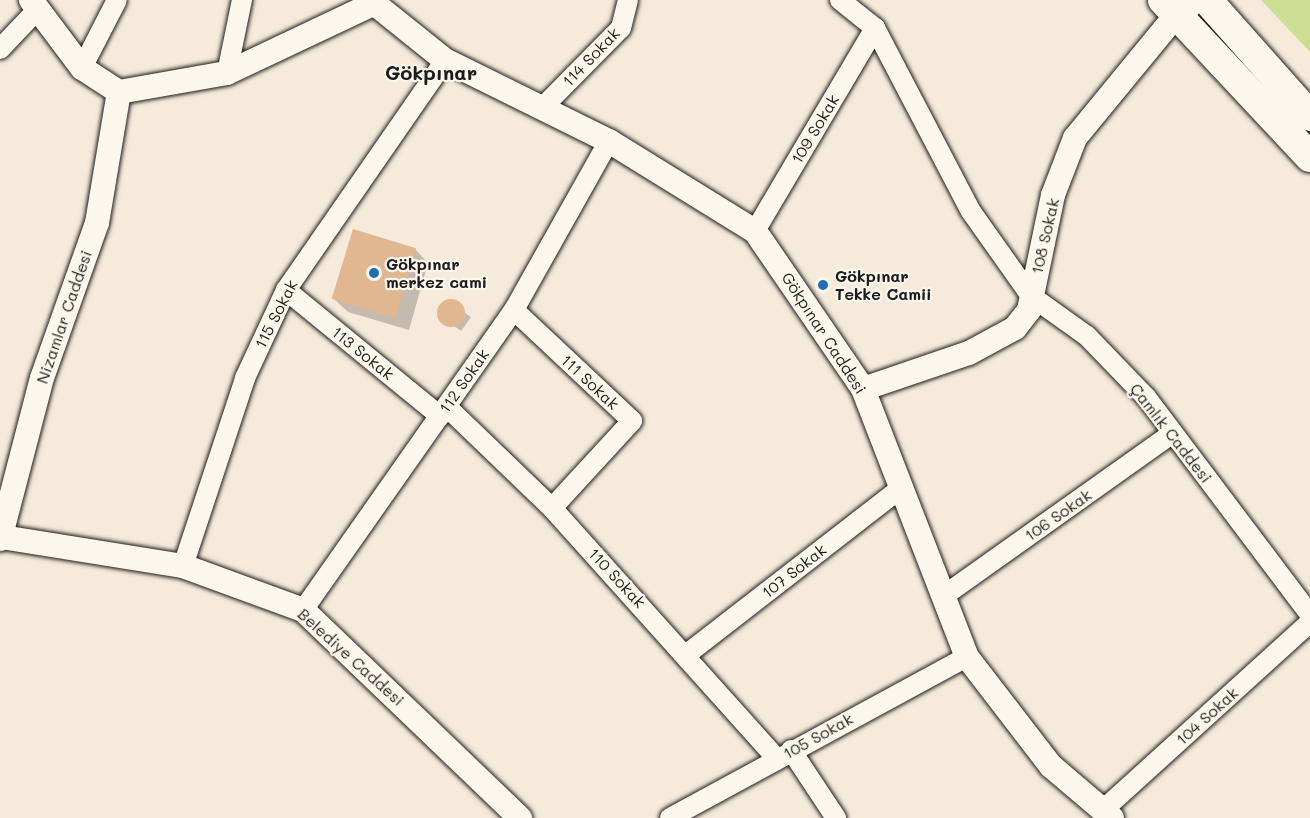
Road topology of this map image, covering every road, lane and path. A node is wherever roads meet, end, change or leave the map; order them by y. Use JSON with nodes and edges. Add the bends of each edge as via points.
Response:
{"nodes":[{"id":1,"x":117,"y":0,"type":"edge"},
{"id":2,"x":242,"y":0,"type":"edge"},
{"id":3,"x":628,"y":0,"type":"edge"},
{"id":4,"x":840,"y":0,"type":"edge"},
{"id":5,"x":1207,"y":0,"type":"edge"},
{"id":6,"x":373,"y":1,"type":"edge"},
{"id":7,"x":34,"y":5,"type":"edge"},
{"id":8,"x":1176,"y":5,"type":"edge"},
{"id":9,"x":874,"y":28,"type":"junction"},
{"id":10,"x":0,"y":49,"type":"edge"},
{"id":11,"x":445,"y":60,"type":"junction"},
{"id":12,"x":82,"y":68,"type":"junction"},
{"id":13,"x":227,"y":73,"type":"junction"},
{"id":14,"x":119,"y":92,"type":"junction"},
{"id":15,"x":542,"y":108,"type":"junction"},
{"id":16,"x":1310,"y":116,"type":"edge"},
{"id":17,"x":609,"y":141,"type":"junction"},
{"id":18,"x":1310,"y":157,"type":"edge"},
{"id":19,"x":754,"y":231,"type":"junction"},
{"id":20,"x":286,"y":290,"type":"junction"},
{"id":21,"x":1031,"y":296,"type":"junction"},
{"id":22,"x":514,"y":310,"type":"junction"},
{"id":23,"x":863,"y":389,"type":"junction"},
{"id":24,"x":444,"y":411,"type":"junction"},
{"id":25,"x":1173,"y":434,"type":"junction"},
{"id":26,"x":901,"y":488,"type":"junction"},
{"id":27,"x":552,"y":508,"type":"junction"},
{"id":28,"x":1,"y":537,"type":"edge"},
{"id":29,"x":183,"y":566,"type":"junction"},
{"id":30,"x":942,"y":597,"type":"junction"},
{"id":31,"x":303,"y":610,"type":"junction"},
{"id":32,"x":1310,"y":615,"type":"edge"},
{"id":33,"x":1310,"y":622,"type":"edge"},
{"id":34,"x":687,"y":654,"type":"junction"},
{"id":35,"x":967,"y":657,"type":"junction"},
{"id":36,"x":784,"y":754,"type":"junction"},
{"id":37,"x":1108,"y":814,"type":"edge"},
{"id":38,"x":520,"y":818,"type":"edge"},
{"id":39,"x":670,"y":818,"type":"edge"},
{"id":40,"x":836,"y":818,"type":"edge"}],
"edges":[{"from":1,"to":12,"type":"street"},
{"from":2,"to":13,"type":"street"},
{"from":3,"to":15,"type":"street","name":"114 Sokak","via":[[621,28]]},
{"from":4,"to":9,"type":"street","name":"Çamlık Caddesi"},
{"from":5,"to":16,"type":"main road"},
{"from":6,"to":11,"type":"street","name":"Gökpınar Caddesi"},
{"from":6,"to":13,"type":"street"},
{"from":7,"to":10,"type":"street"},
{"from":7,"to":12,"type":"street"},
{"from":8,"to":18,"type":"main road"},
{"from":8,"to":21,"type":"street","name":"108 Sokak","via":[[1074,138],[1053,195]]},
{"from":9,"to":19,"type":"street","name":"109 Sokak"},
{"from":9,"to":21,"type":"street","name":"Çamlık Caddesi","via":[[970,210]]},
{"from":11,"to":15,"type":"street","name":"Gökpınar Caddesi"},
{"from":11,"to":20,"type":"street","name":"115 Sokak"},
{"from":12,"to":14,"type":"street"},
{"from":13,"to":14,"type":"street"},
{"from":14,"to":28,"type":"street","name":"Nizamlar Caddesi","via":[[97,223],[42,378]]},
{"from":15,"to":17,"type":"street","name":"Gökpınar Caddesi"},
{"from":17,"to":19,"type":"street","name":"Gökpınar Caddesi"},
{"from":17,"to":22,"type":"street","name":"112 Sokak"},
{"from":19,"to":23,"type":"street","name":"Gökpınar Caddesi"},
{"from":20,"to":24,"type":"street","name":"113 Sokak"},
{"from":20,"to":29,"type":"street","name":"115 Sokak","via":[[245,378]]},
{"from":21,"to":23,"type":"street","name":"108 Sokak","via":[[1029,310],[1015,328],[969,353]]},
{"from":21,"to":25,"type":"street","name":"Çamlık Caddesi","via":[[1087,336]]},
{"from":22,"to":24,"type":"street","name":"112 Sokak"},
{"from":22,"to":27,"type":"street","name":"111 Sokak","via":[[632,421]]},
{"from":23,"to":26,"type":"street","name":"Gökpınar Caddesi"},
{"from":24,"to":27,"type":"street","name":"110 Sokak"},
{"from":24,"to":31,"type":"street","name":"112 Sokak"},
{"from":25,"to":30,"type":"street","name":"106 Sokak"},
{"from":25,"to":32,"type":"street","name":"Çamlık Caddesi"},
{"from":26,"to":30,"type":"street","name":"Gökpınar Caddesi"},
{"from":26,"to":34,"type":"street","name":"107 Sokak"},
{"from":27,"to":34,"type":"street","name":"110 Sokak"},
{"from":28,"to":29,"type":"street","name":"Belediye Caddesi"},
{"from":29,"to":31,"type":"street","name":"Belediye Caddesi"},
{"from":30,"to":35,"type":"street","name":"Gökpınar Caddesi"},
{"from":31,"to":38,"type":"street","name":"Belediye Caddesi"},
{"from":33,"to":37,"type":"street","name":"104 Sokak"},
{"from":34,"to":36,"type":"street","name":"110 Sokak"},
{"from":35,"to":36,"type":"street","name":"105 Sokak"},
{"from":35,"to":37,"type":"street","name":"Gökpınar Caddesi","via":[[1051,766]]},
{"from":36,"to":39,"type":"street","name":"105 Sokak"},
{"from":36,"to":40,"type":"street","name":"110 Sokak"}]}
